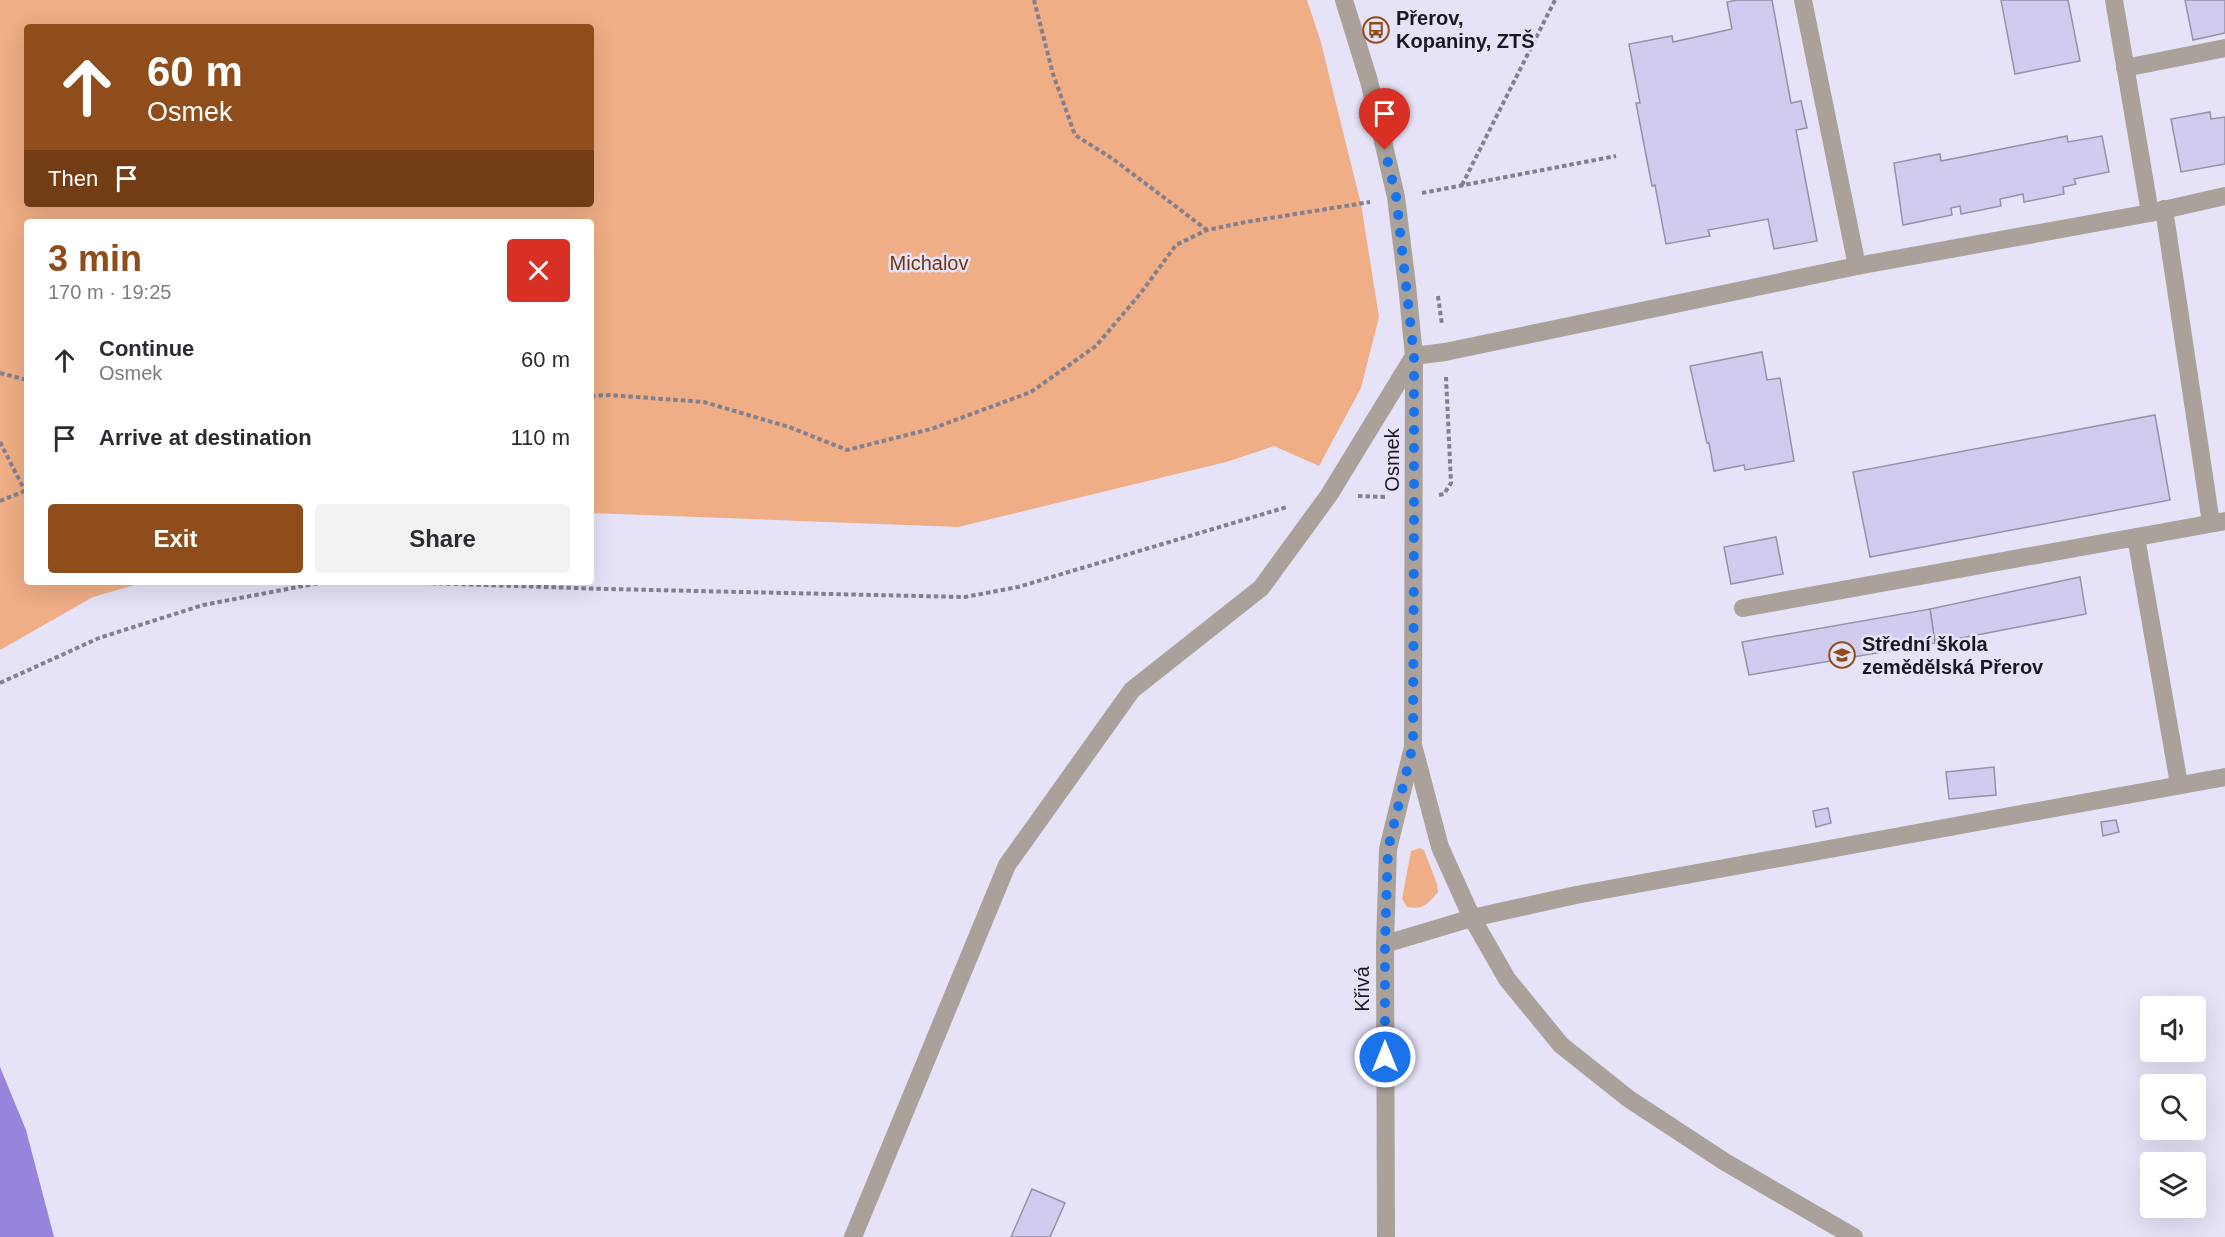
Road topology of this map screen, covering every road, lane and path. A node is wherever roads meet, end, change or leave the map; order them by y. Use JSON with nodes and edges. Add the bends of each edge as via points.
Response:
{"nodes":[{"id":1,"x":1034,"y":0,"type":"edge"},
{"id":2,"x":1344,"y":0,"type":"edge"},
{"id":3,"x":1555,"y":0,"type":"edge"},
{"id":4,"x":1803,"y":0,"type":"edge"},
{"id":5,"x":2114,"y":0,"type":"edge"},
{"id":6,"x":2225,"y":48,"type":"edge"},
{"id":7,"x":2125,"y":68,"type":"junction"},
{"id":8,"x":1616,"y":156,"type":"dead end"},
{"id":9,"x":1461,"y":186,"type":"junction"},
{"id":10,"x":1396,"y":196,"type":"junction"},
{"id":11,"x":2225,"y":196,"type":"edge"},
{"id":12,"x":2157,"y":211,"type":"junction"},
{"id":13,"x":1207,"y":230,"type":"junction"},
{"id":14,"x":1857,"y":266,"type":"junction"},
{"id":15,"x":1414,"y":356,"type":"junction"},
{"id":16,"x":0,"y":373,"type":"edge"},
{"id":17,"x":24,"y":379,"type":"edge"},
{"id":18,"x":594,"y":396,"type":"edge"},
{"id":19,"x":0,"y":442,"type":"edge"},
{"id":20,"x":24,"y":487,"type":"edge"},
{"id":21,"x":24,"y":492,"type":"edge"},
{"id":22,"x":1329,"y":495,"type":"junction"},
{"id":23,"x":0,"y":501,"type":"edge"},
{"id":24,"x":2218,"y":522,"type":"edge"},
{"id":25,"x":2136,"y":537,"type":"junction"},
{"id":26,"x":308,"y":585,"type":"edge"},
{"id":27,"x":485,"y":585,"type":"edge"},
{"id":28,"x":1743,"y":608,"type":"dead end"},
{"id":29,"x":0,"y":683,"type":"edge"},
{"id":30,"x":1413,"y":745,"type":"junction"},
{"id":31,"x":2225,"y":777,"type":"edge"},
{"id":32,"x":2179,"y":784,"type":"junction"},
{"id":33,"x":1472,"y":918,"type":"junction"},
{"id":34,"x":1385,"y":944,"type":"junction"},
{"id":35,"x":853,"y":1237,"type":"edge"},
{"id":36,"x":1386,"y":1237,"type":"edge"},
{"id":37,"x":1854,"y":1237,"type":"edge"}],
"edges":[{"from":1,"to":13,"type":"path","via":[[1053,74],[1075,135]]},
{"from":2,"to":10,"type":"street","name":"Osmek","via":[[1369,81]]},
{"from":3,"to":9,"type":"path"},
{"from":4,"to":14,"type":"street"},
{"from":5,"to":7,"type":"street"},
{"from":6,"to":7,"type":"street"},
{"from":7,"to":12,"type":"street"},
{"from":8,"to":9,"type":"path"},
{"from":9,"to":10,"type":"path"},
{"from":10,"to":13,"type":"path"},
{"from":10,"to":15,"type":"street","name":"Osmek"},
{"from":11,"to":12,"type":"street"},
{"from":12,"to":14,"type":"street"},
{"from":12,"to":24,"type":"street"},
{"from":13,"to":18,"type":"path","via":[[1176,245],[1096,346],[1031,392],[931,429],[847,450],[789,427],[704,402]]},
{"from":14,"to":15,"type":"street"},
{"from":15,"to":22,"type":"street"},
{"from":15,"to":30,"type":"street","name":"Osmek"},
{"from":16,"to":17,"type":"path"},
{"from":19,"to":20,"type":"path"},
{"from":21,"to":23,"type":"path"},
{"from":22,"to":27,"type":"path","via":[[1018,587],[965,597]]},
{"from":22,"to":35,"type":"street","via":[[1261,588],[1132,690],[1007,865]]},
{"from":24,"to":25,"type":"street"},
{"from":25,"to":28,"type":"street"},
{"from":25,"to":32,"type":"street"},
{"from":26,"to":29,"type":"path","via":[[203,605],[99,638]]},
{"from":30,"to":33,"type":"street","name":"Osmek","via":[[1440,847]]},
{"from":30,"to":34,"type":"street","name":"Křivá","via":[[1388,849]]},
{"from":31,"to":32,"type":"street"},
{"from":32,"to":33,"type":"street","via":[[1587,893]]},
{"from":33,"to":34,"type":"street"},
{"from":33,"to":37,"type":"street","name":"Osmek","via":[[1507,979],[1561,1045],[1629,1100],[1725,1162]]},
{"from":34,"to":36,"type":"street","name":"Křivá"}]}
